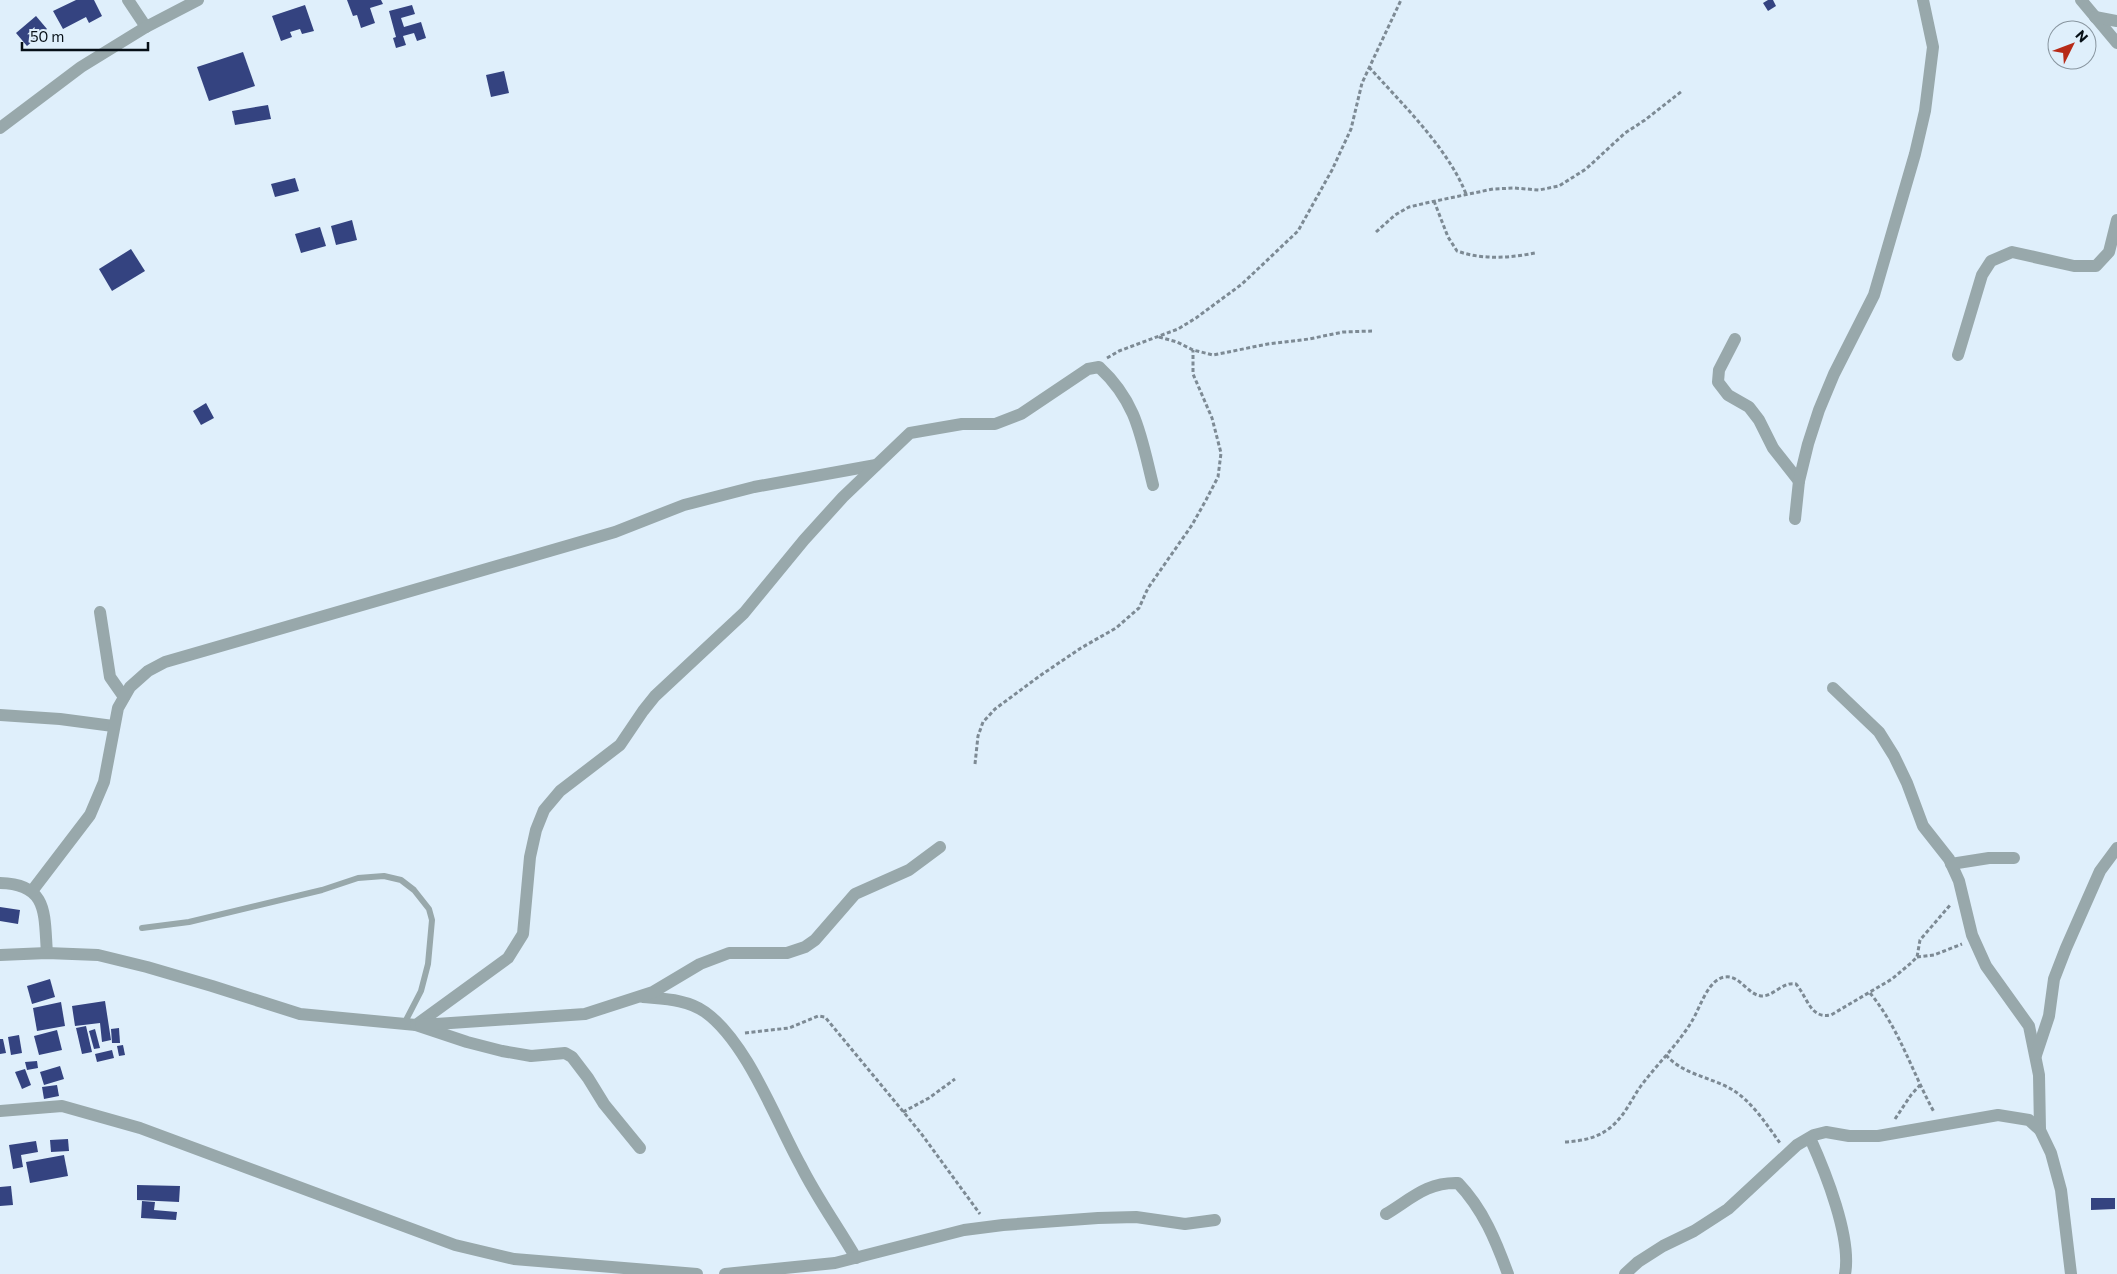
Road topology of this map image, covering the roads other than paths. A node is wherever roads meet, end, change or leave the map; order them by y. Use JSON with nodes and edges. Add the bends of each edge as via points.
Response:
{"nodes":[{"id":1,"x":128,"y":0,"type":"edge"},
{"id":2,"x":198,"y":0,"type":"edge"},
{"id":3,"x":1923,"y":0,"type":"edge"},
{"id":4,"x":2081,"y":0,"type":"edge"},
{"id":5,"x":2095,"y":17,"type":"junction"},
{"id":6,"x":2117,"y":21,"type":"edge"},
{"id":7,"x":146,"y":27,"type":"junction"},
{"id":8,"x":2117,"y":43,"type":"edge"},
{"id":9,"x":0,"y":128,"type":"edge"},
{"id":10,"x":2117,"y":220,"type":"edge"},
{"id":11,"x":1735,"y":339,"type":"dead end"},
{"id":12,"x":1958,"y":355,"type":"dead end"},
{"id":13,"x":876,"y":465,"type":"junction"},
{"id":14,"x":1799,"y":482,"type":"junction"},
{"id":15,"x":1153,"y":485,"type":"dead end"},
{"id":16,"x":1795,"y":519,"type":"dead end"},
{"id":17,"x":100,"y":612,"type":"dead end"},
{"id":18,"x":1833,"y":688,"type":"dead end"},
{"id":19,"x":124,"y":697,"type":"junction"},
{"id":20,"x":0,"y":715,"type":"edge"},
{"id":21,"x":114,"y":726,"type":"junction"},
{"id":22,"x":940,"y":847,"type":"dead end"},
{"id":23,"x":2117,"y":848,"type":"edge"},
{"id":24,"x":2014,"y":858,"type":"dead end"},
{"id":25,"x":1951,"y":864,"type":"junction"},
{"id":26,"x":0,"y":883,"type":"edge"},
{"id":27,"x":32,"y":891,"type":"junction"},
{"id":28,"x":142,"y":928,"type":"dead end"},
{"id":29,"x":47,"y":953,"type":"junction"},
{"id":30,"x":0,"y":955,"type":"edge"},
{"id":31,"x":640,"y":997,"type":"junction"},
{"id":32,"x":410,"y":1025,"type":"junction"},
{"id":33,"x":2036,"y":1055,"type":"junction"},
{"id":34,"x":0,"y":1111,"type":"edge"},
{"id":35,"x":2040,"y":1130,"type":"junction"},
{"id":36,"x":1810,"y":1138,"type":"junction"},
{"id":37,"x":640,"y":1148,"type":"dead end"},
{"id":38,"x":1386,"y":1214,"type":"dead end"},
{"id":39,"x":1215,"y":1220,"type":"dead end"},
{"id":40,"x":856,"y":1258,"type":"junction"},
{"id":41,"x":830,"y":1269,"type":"edge"},
{"id":42,"x":616,"y":1271,"type":"edge"},
{"id":43,"x":762,"y":1273,"type":"edge"},
{"id":44,"x":697,"y":1274,"type":"edge"},
{"id":45,"x":726,"y":1274,"type":"edge"},
{"id":46,"x":1508,"y":1274,"type":"edge"},
{"id":47,"x":1625,"y":1274,"type":"edge"},
{"id":48,"x":1845,"y":1274,"type":"edge"},
{"id":49,"x":2071,"y":1274,"type":"edge"}],
"edges":[{"from":1,"to":7,"type":"street"},
{"from":2,"to":7,"type":"street"},
{"from":3,"to":14,"type":"street","via":[[1933,47],[1925,111],[1915,154],[1874,295],[1819,410]]},
{"from":4,"to":5,"type":"street"},
{"from":5,"to":6,"type":"street"},
{"from":5,"to":8,"type":"street"},
{"from":7,"to":9,"type":"street","via":[[81,67]]},
{"from":10,"to":12,"type":"street","via":[[2109,252],[2096,266],[2074,266],[2012,252],[1991,261],[1982,275]]},
{"from":11,"to":14,"type":"street","via":[[1719,370],[1718,382],[1728,395],[1749,407],[1773,448]]},
{"from":13,"to":15,"type":"street","via":[[910,433],[1004,421],[1022,414],[1088,369],[1098,367],[1125,396],[1137,422]]},
{"from":13,"to":19,"type":"street","via":[[754,487],[684,505],[615,532],[165,662],[148,671]]},
{"from":13,"to":32,"type":"street","via":[[804,540],[744,613],[655,696],[620,745],[560,791],[544,810],[530,857],[523,934],[516,947],[508,958]]},
{"from":14,"to":16,"type":"street"},
{"from":17,"to":19,"type":"street","via":[[110,678]]},
{"from":18,"to":25,"type":"street","via":[[1879,732],[1907,783],[1923,826]]},
{"from":19,"to":21,"type":"street"},
{"from":20,"to":21,"type":"street"},
{"from":21,"to":27,"type":"street","via":[[104,782],[90,815]]},
{"from":22,"to":31,"type":"street","via":[[909,870],[855,894],[805,947],[787,953],[729,953],[700,964]]},
{"from":23,"to":33,"type":"street","via":[[2100,871],[2057,971],[2049,1016]]},
{"from":24,"to":25,"type":"street"},
{"from":25,"to":33,"type":"street","via":[[1974,941],[1986,966],[2029,1026]]},
{"from":26,"to":27,"type":"street"},
{"from":27,"to":29,"type":"street","via":[[42,904]]},
{"from":28,"to":32,"type":"lane","via":[[189,922],[322,890],[358,878],[384,876],[401,880],[429,909],[432,920],[428,964]]},
{"from":29,"to":30,"type":"street"},
{"from":29,"to":32,"type":"street","via":[[98,956],[147,967],[300,1014]]},
{"from":31,"to":32,"type":"street","via":[[584,1014]]},
{"from":31,"to":40,"type":"street","via":[[688,1004],[715,1020],[745,1058],[801,1168]]},
{"from":32,"to":37,"type":"street","via":[[502,1051],[531,1056],[566,1053],[578,1064],[604,1104]]},
{"from":33,"to":35,"type":"street"},
{"from":34,"to":42,"type":"street","via":[[62,1106],[140,1128],[455,1245],[514,1259]]},
{"from":35,"to":36,"type":"street","via":[[2029,1120],[1998,1116],[1891,1134],[1849,1136],[1826,1132]]},
{"from":35,"to":49,"type":"street","via":[[2051,1153],[2061,1190]]},
{"from":36,"to":47,"type":"street","via":[[1787,1154],[1728,1209],[1663,1246]]},
{"from":36,"to":48,"type":"street","via":[[1835,1202],[1844,1244]]},
{"from":38,"to":46,"type":"street","via":[[1421,1190],[1445,1182],[1458,1183],[1490,1228]]},
{"from":39,"to":40,"type":"street","via":[[1186,1224],[1136,1218],[1098,1218],[989,1227],[964,1230]]},
{"from":40,"to":41,"type":"street"},
{"from":41,"to":43,"type":"street"},
{"from":42,"to":44,"type":"street"},
{"from":43,"to":45,"type":"street"}]}
